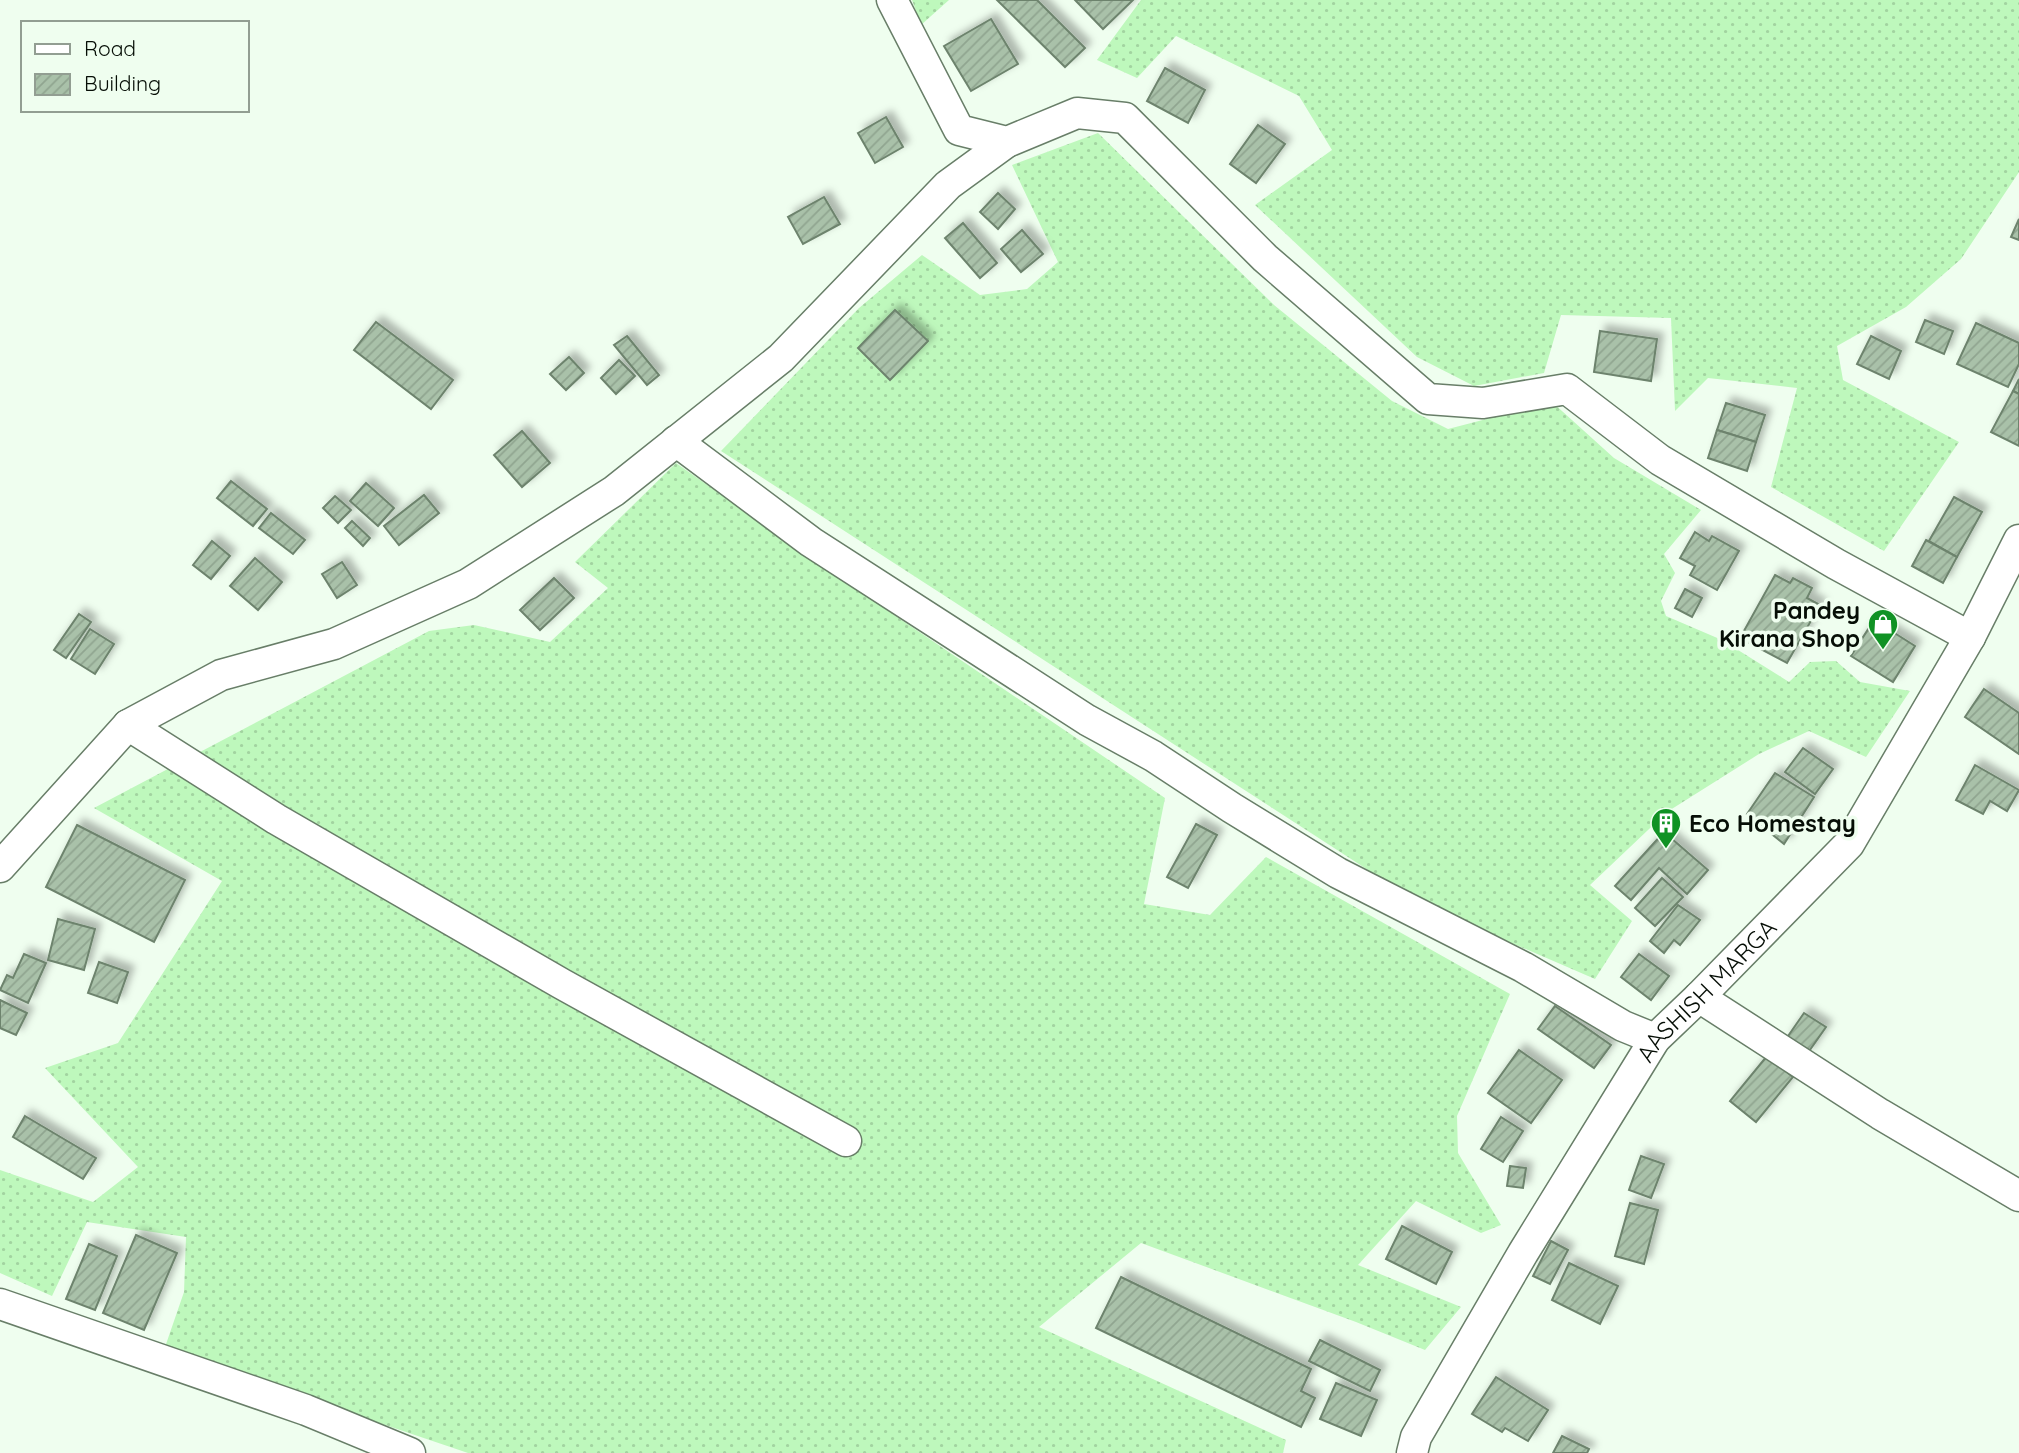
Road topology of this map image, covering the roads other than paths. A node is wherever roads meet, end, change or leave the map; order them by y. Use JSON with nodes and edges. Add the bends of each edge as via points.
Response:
{"nodes":[{"id":1,"x":892,"y":0,"type":"edge"},
{"id":2,"x":1007,"y":142,"type":"junction"},
{"id":3,"x":676,"y":441,"type":"junction"},
{"id":4,"x":2019,"y":540,"type":"edge"},
{"id":5,"x":1970,"y":637,"type":"junction"},
{"id":6,"x":128,"y":725,"type":"junction"},
{"id":7,"x":0,"y":867,"type":"edge"},
{"id":8,"x":1699,"y":997,"type":"junction"},
{"id":9,"x":1655,"y":1039,"type":"junction"},
{"id":10,"x":846,"y":1141,"type":"dead end"},
{"id":11,"x":2019,"y":1196,"type":"edge"},
{"id":12,"x":0,"y":1304,"type":"edge"},
{"id":13,"x":410,"y":1453,"type":"edge"},
{"id":14,"x":1412,"y":1453,"type":"edge"}],
"edges":[{"from":1,"to":2,"type":"street","via":[[959,130]]},
{"from":2,"to":3,"type":"street","via":[[948,185],[781,358]]},
{"from":2,"to":5,"type":"street","via":[[1077,113],[1125,118],[1265,258],[1429,399],[1483,403],[1567,389],[1660,460]]},
{"from":3,"to":6,"type":"street","via":[[614,491],[468,584],[334,644],[221,674]]},
{"from":3,"to":9,"type":"street","via":[[811,542],[1087,720],[1153,756],[1338,873]]},
{"from":4,"to":5,"type":"street","name":"AASHISH MARGA"},
{"from":5,"to":8,"type":"street","name":"AASHISH MARGA","via":[[1849,844]]},
{"from":6,"to":7,"type":"street"},
{"from":6,"to":10,"type":"street","via":[[300,833]]},
{"from":8,"to":9,"type":"street","name":"AASHISH MARGA"},
{"from":8,"to":11,"type":"street","via":[[1880,1114]]},
{"from":9,"to":14,"type":"street","name":"AASHISH MARGA","via":[[1522,1253],[1416,1437]]},
{"from":12,"to":13,"type":"street","via":[[306,1410]]}]}
